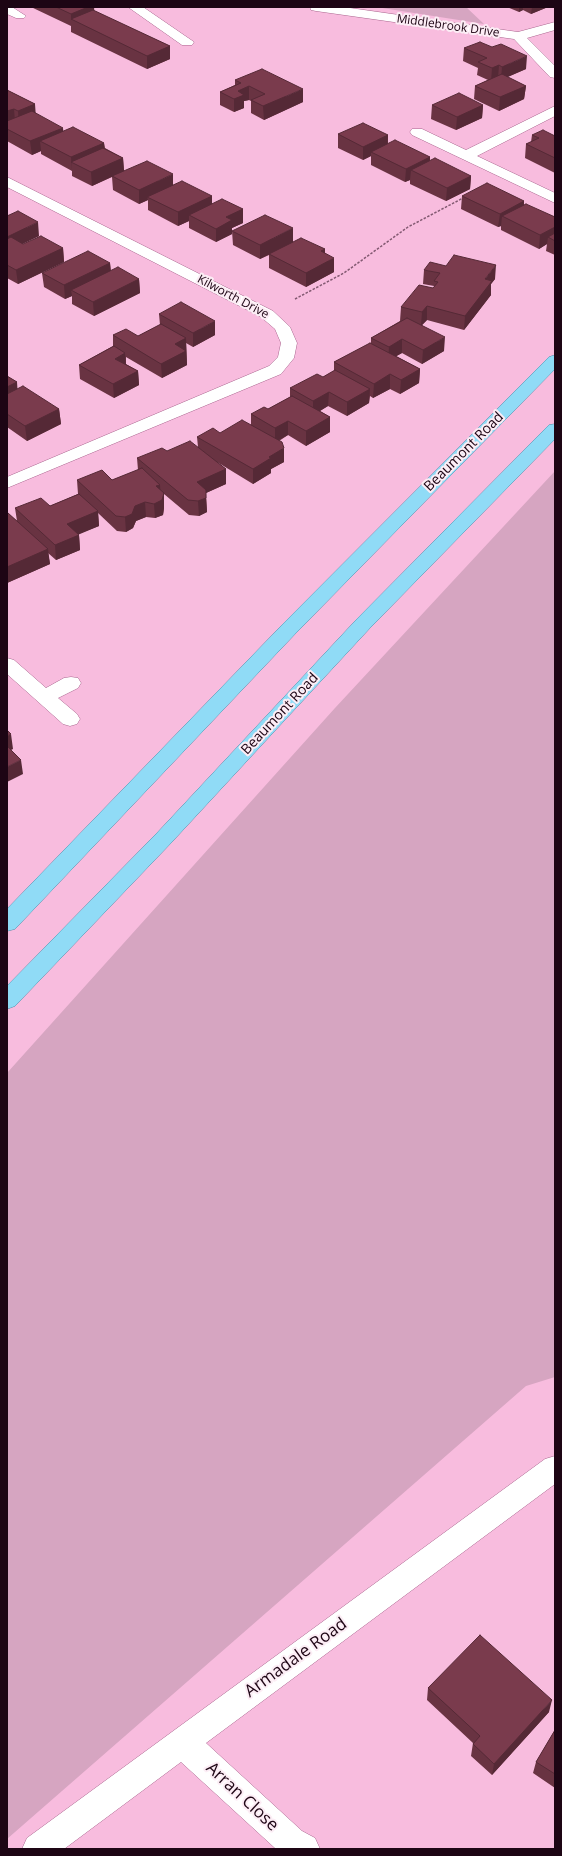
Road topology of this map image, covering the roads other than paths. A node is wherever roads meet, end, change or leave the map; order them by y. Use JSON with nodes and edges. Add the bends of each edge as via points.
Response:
{"nodes":[{"id":1,"x":134,"y":7,"type":"edge"},
{"id":2,"x":316,"y":7,"type":"edge"},
{"id":3,"x":7,"y":10,"type":"edge"},
{"id":4,"x":20,"y":16,"type":"dead end"},
{"id":5,"x":555,"y":26,"type":"edge"},
{"id":6,"x":518,"y":36,"type":"junction"},
{"id":7,"x":187,"y":42,"type":"dead end"},
{"id":8,"x":555,"y":74,"type":"edge"},
{"id":9,"x":555,"y":110,"type":"edge"},
{"id":10,"x":417,"y":132,"type":"dead end"},
{"id":11,"x":466,"y":156,"type":"junction"},
{"id":12,"x":7,"y":181,"type":"edge"},
{"id":13,"x":555,"y":199,"type":"edge"},
{"id":14,"x":555,"y":360,"type":"edge"},
{"id":15,"x":555,"y":428,"type":"edge"},
{"id":16,"x":9,"y":481,"type":"edge"},
{"id":17,"x":7,"y":664,"type":"edge"},
{"id":18,"x":71,"y":683,"type":"dead end"},
{"id":19,"x":44,"y":697,"type":"junction"},
{"id":20,"x":70,"y":719,"type":"dead end"},
{"id":21,"x":7,"y":923,"type":"edge"},
{"id":22,"x":7,"y":1000,"type":"edge"},
{"id":23,"x":555,"y":1468,"type":"edge"},
{"id":24,"x":182,"y":1742,"type":"junction"},
{"id":25,"x":38,"y":1849,"type":"edge"},
{"id":26,"x":304,"y":1849,"type":"edge"}],
"edges":[{"from":1,"to":7,"type":"street"},
{"from":2,"to":6,"type":"street","name":"Middlebrook Drive"},
{"from":3,"to":4,"type":"lane"},
{"from":5,"to":6,"type":"street","name":"Middlebrook Drive"},
{"from":6,"to":8,"type":"street"},
{"from":9,"to":11,"type":"street"},
{"from":10,"to":11,"type":"street"},
{"from":11,"to":13,"type":"street"},
{"from":12,"to":16,"type":"street","name":"Kilworth Drive","via":[[267,314],[282,327],[289,343],[286,358],[275,370]]},
{"from":14,"to":21,"type":"highway","name":"Beaumont Road","via":[[289,629]]},
{"from":15,"to":22,"type":"highway","name":"Beaumont Road","via":[[363,624],[164,838]]},
{"from":17,"to":19,"type":"street"},
{"from":18,"to":19,"type":"street"},
{"from":19,"to":20,"type":"street"},
{"from":23,"to":24,"type":"street","name":"Armadale Road"},
{"from":24,"to":25,"type":"street","name":"Armadale Road"},
{"from":24,"to":26,"type":"street","name":"Arran Close","via":[[290,1842]]}]}
